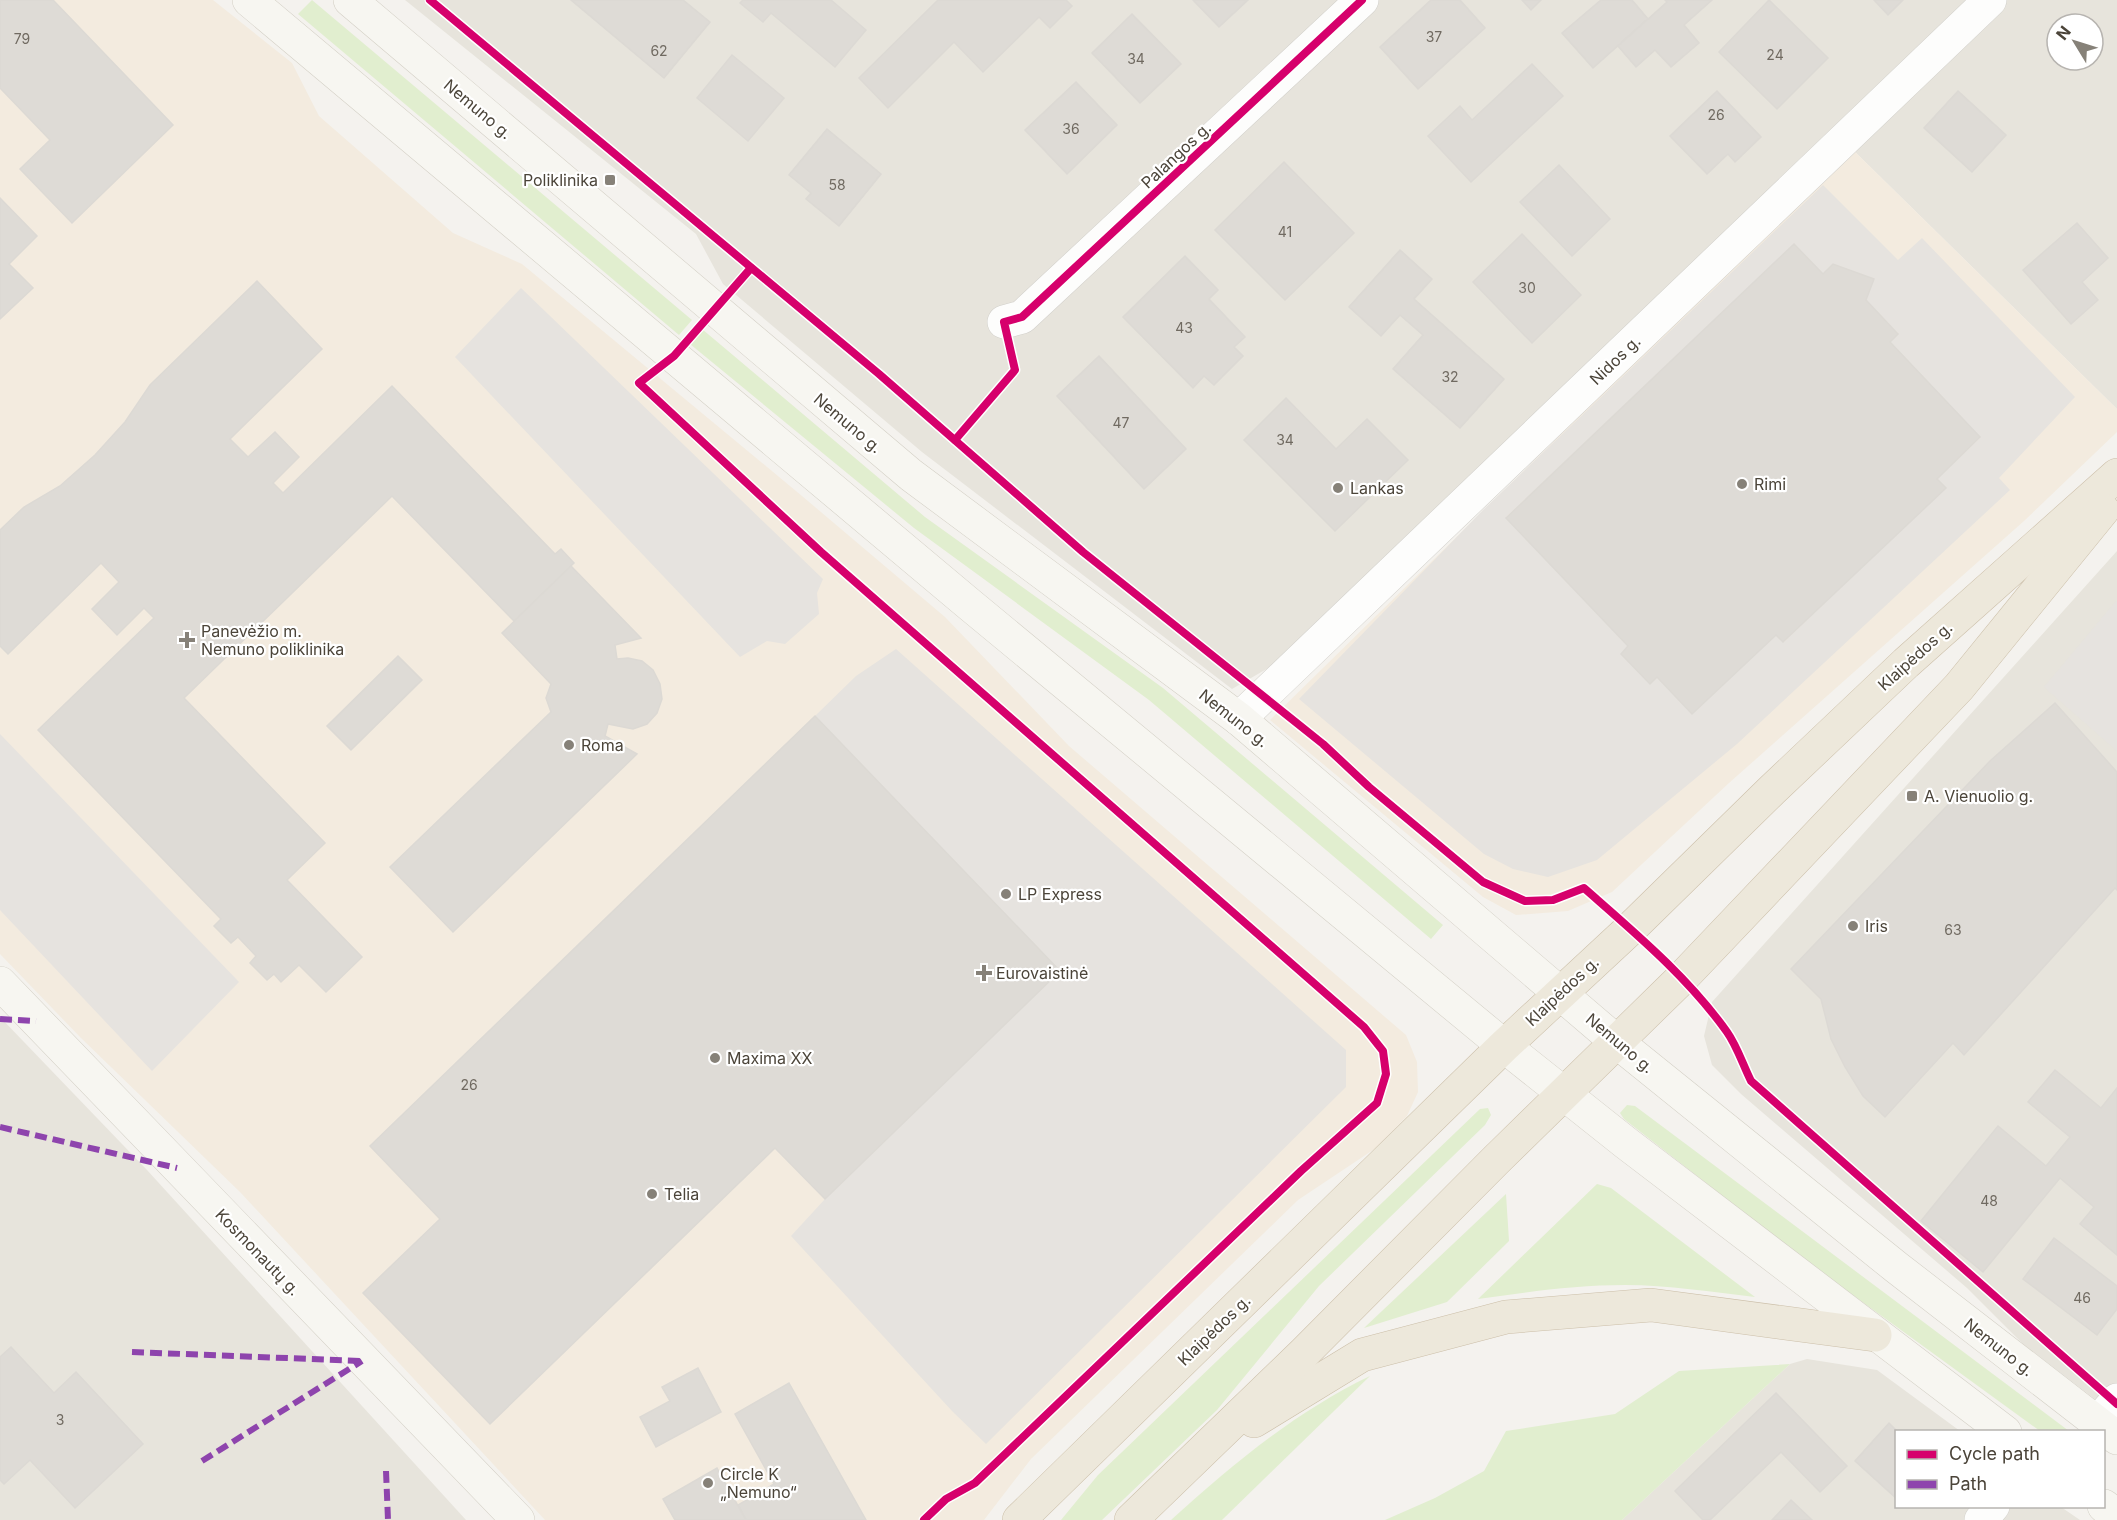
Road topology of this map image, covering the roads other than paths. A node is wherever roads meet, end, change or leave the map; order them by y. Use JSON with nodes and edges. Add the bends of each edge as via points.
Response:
{"nodes":[{"id":1,"x":249,"y":0,"type":"edge"},
{"id":2,"x":350,"y":0,"type":"edge"},
{"id":3,"x":1362,"y":0,"type":"edge"},
{"id":4,"x":1990,"y":0,"type":"edge"},
{"id":5,"x":1004,"y":322,"type":"dead end"},
{"id":6,"x":2117,"y":475,"type":"edge"},
{"id":7,"x":2117,"y":492,"type":"edge"},
{"id":8,"x":1239,"y":719,"type":"junction"},
{"id":9,"x":0,"y":983,"type":"edge"},
{"id":10,"x":1560,"y":993,"type":"junction"},
{"id":11,"x":1617,"y":1042,"type":"junction"},
{"id":12,"x":1504,"y":1046,"type":"junction"},
{"id":13,"x":1564,"y":1094,"type":"junction"},
{"id":14,"x":1875,"y":1335,"type":"junction"},
{"id":15,"x":2110,"y":1420,"type":"edge"},
{"id":16,"x":2004,"y":1430,"type":"edge"},
{"id":17,"x":1201,"y":1453,"type":"junction"},
{"id":18,"x":1990,"y":1508,"type":"edge"},
{"id":19,"x":518,"y":1520,"type":"edge"},
{"id":20,"x":1019,"y":1520,"type":"edge"},
{"id":21,"x":1131,"y":1520,"type":"edge"},
{"id":22,"x":1981,"y":1520,"type":"edge"}],
"edges":[{"from":1,"to":12,"type":"main road","via":[[978,612]]},
{"from":2,"to":8,"type":"main road","name":"Nemuno g.","via":[[911,475]]},
{"from":3,"to":5,"type":"street","name":"Palangos g.","via":[[1022,317]]},
{"from":4,"to":8,"type":"street","name":"Nidos g."},
{"from":6,"to":10,"type":"highway","name":"Klaipėdos g.","via":[[1906,663]]},
{"from":7,"to":11,"type":"highway","via":[[1959,687],[1690,971]]},
{"from":8,"to":10,"type":"main road","name":"Nemuno g."},
{"from":9,"to":19,"type":"main road","name":"Kosmonautų g."},
{"from":10,"to":11,"type":"main road","name":"Nemuno g."},
{"from":10,"to":12,"type":"highway","name":"Klaipėdos g."},
{"from":11,"to":13,"type":"highway"},
{"from":11,"to":15,"type":"main road","name":"Nemuno g.","via":[[1896,1267]]},
{"from":12,"to":13,"type":"main road"},
{"from":12,"to":20,"type":"highway","name":"Klaipėdos g."},
{"from":13,"to":14,"type":"main road"},
{"from":13,"to":17,"type":"highway"},
{"from":14,"to":16,"type":"main road"},
{"from":14,"to":17,"type":"highway","via":[[1651,1305],[1506,1317],[1362,1355]]},
{"from":17,"to":21,"type":"highway"},
{"from":18,"to":22,"type":"street"}]}
